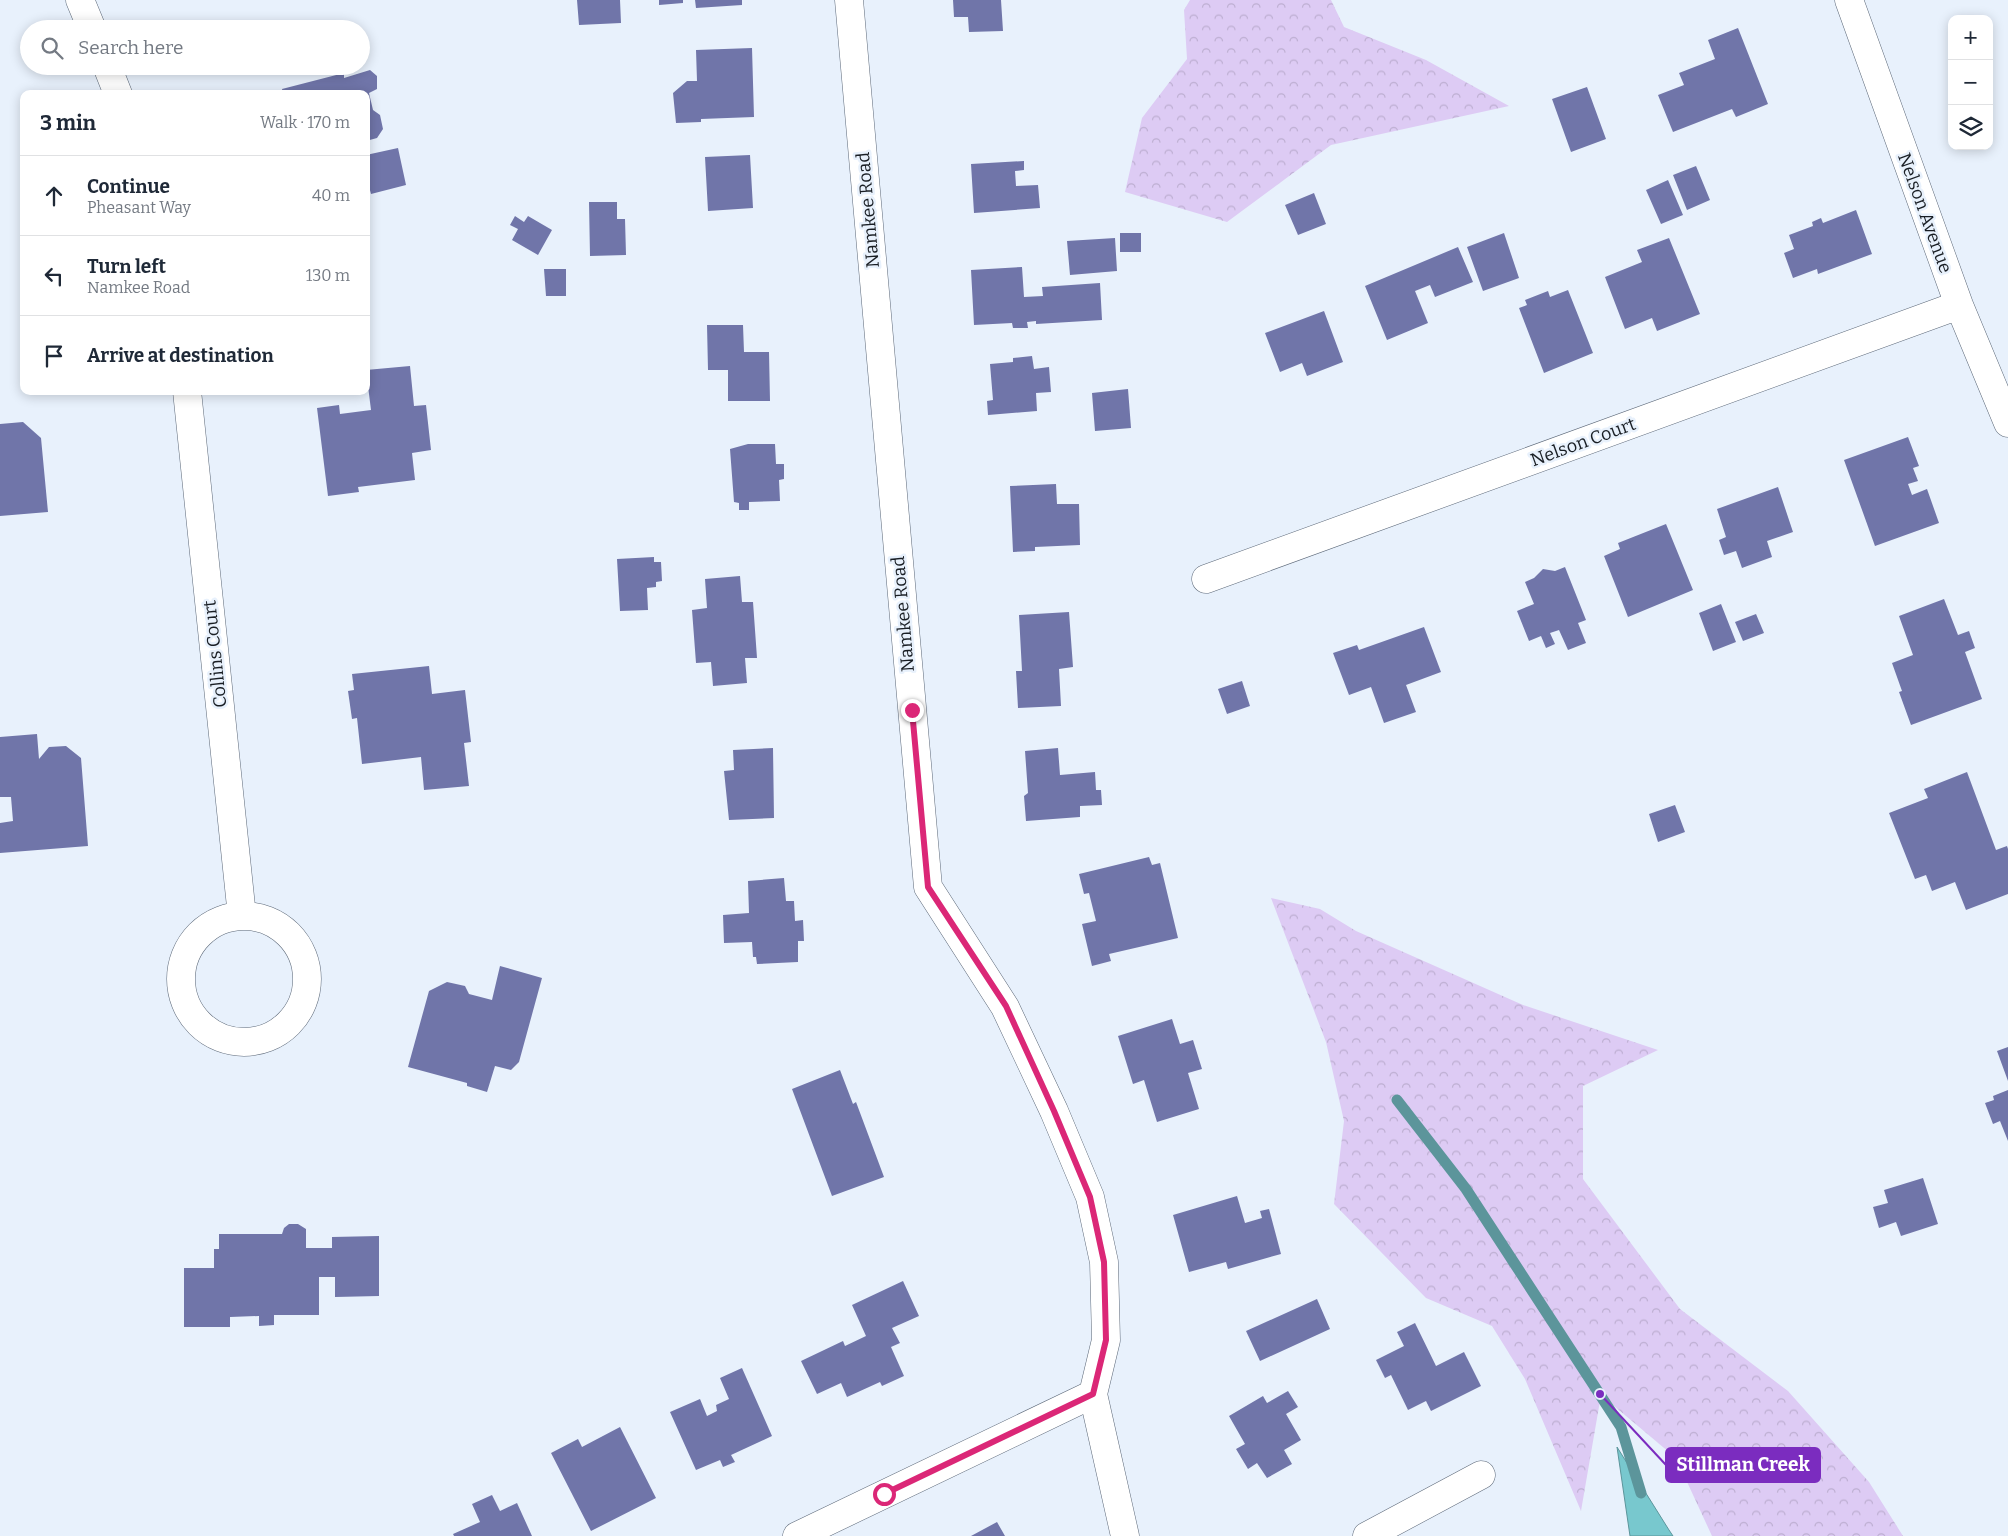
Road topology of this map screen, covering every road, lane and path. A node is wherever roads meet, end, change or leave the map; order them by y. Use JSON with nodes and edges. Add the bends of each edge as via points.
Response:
{"nodes":[{"id":1,"x":80,"y":0,"type":"edge"},
{"id":2,"x":849,"y":0,"type":"edge"},
{"id":3,"x":1849,"y":0,"type":"edge"},
{"id":4,"x":88,"y":20,"type":"edge"},
{"id":5,"x":111,"y":75,"type":"edge"},
{"id":6,"x":116,"y":90,"type":"edge"},
{"id":7,"x":1959,"y":305,"type":"junction"},
{"id":8,"x":187,"y":395,"type":"edge"},
{"id":9,"x":2008,"y":423,"type":"edge"},
{"id":10,"x":1206,"y":579,"type":"dead end"},
{"id":11,"x":242,"y":916,"type":"junction"},
{"id":12,"x":1093,"y":1394,"type":"junction"},
{"id":13,"x":1481,"y":1475,"type":"dead end"},
{"id":14,"x":797,"y":1536,"type":"edge"},
{"id":15,"x":1125,"y":1536,"type":"edge"},
{"id":16,"x":1367,"y":1536,"type":"edge"}],
"edges":[{"from":1,"to":4,"type":"street"},
{"from":2,"to":12,"type":"street","name":"Namkee Road","via":[[928,887],[1006,1006],[1090,1197],[1104,1262],[1106,1340]]},
{"from":3,"to":7,"type":"street","name":"Nelson Avenue"},
{"from":5,"to":6,"type":"street"},
{"from":7,"to":9,"type":"street","name":"Nelson Avenue"},
{"from":7,"to":10,"type":"street","name":"Nelson Court"},
{"from":8,"to":11,"type":"street","name":"Collins Court"},
{"from":11,"to":11,"type":"street","via":[[221,920],[202,931],[188,948],[181,968],[181,990],[188,1011],[202,1028],[221,1039],[241,1043],[261,1041],[285,1028],[295,1018],[304,1000],[308,980],[305,960],[296,942],[281,927],[263,918]]},
{"from":12,"to":14,"type":"street"},
{"from":12,"to":15,"type":"street"},
{"from":13,"to":16,"type":"street"}]}
